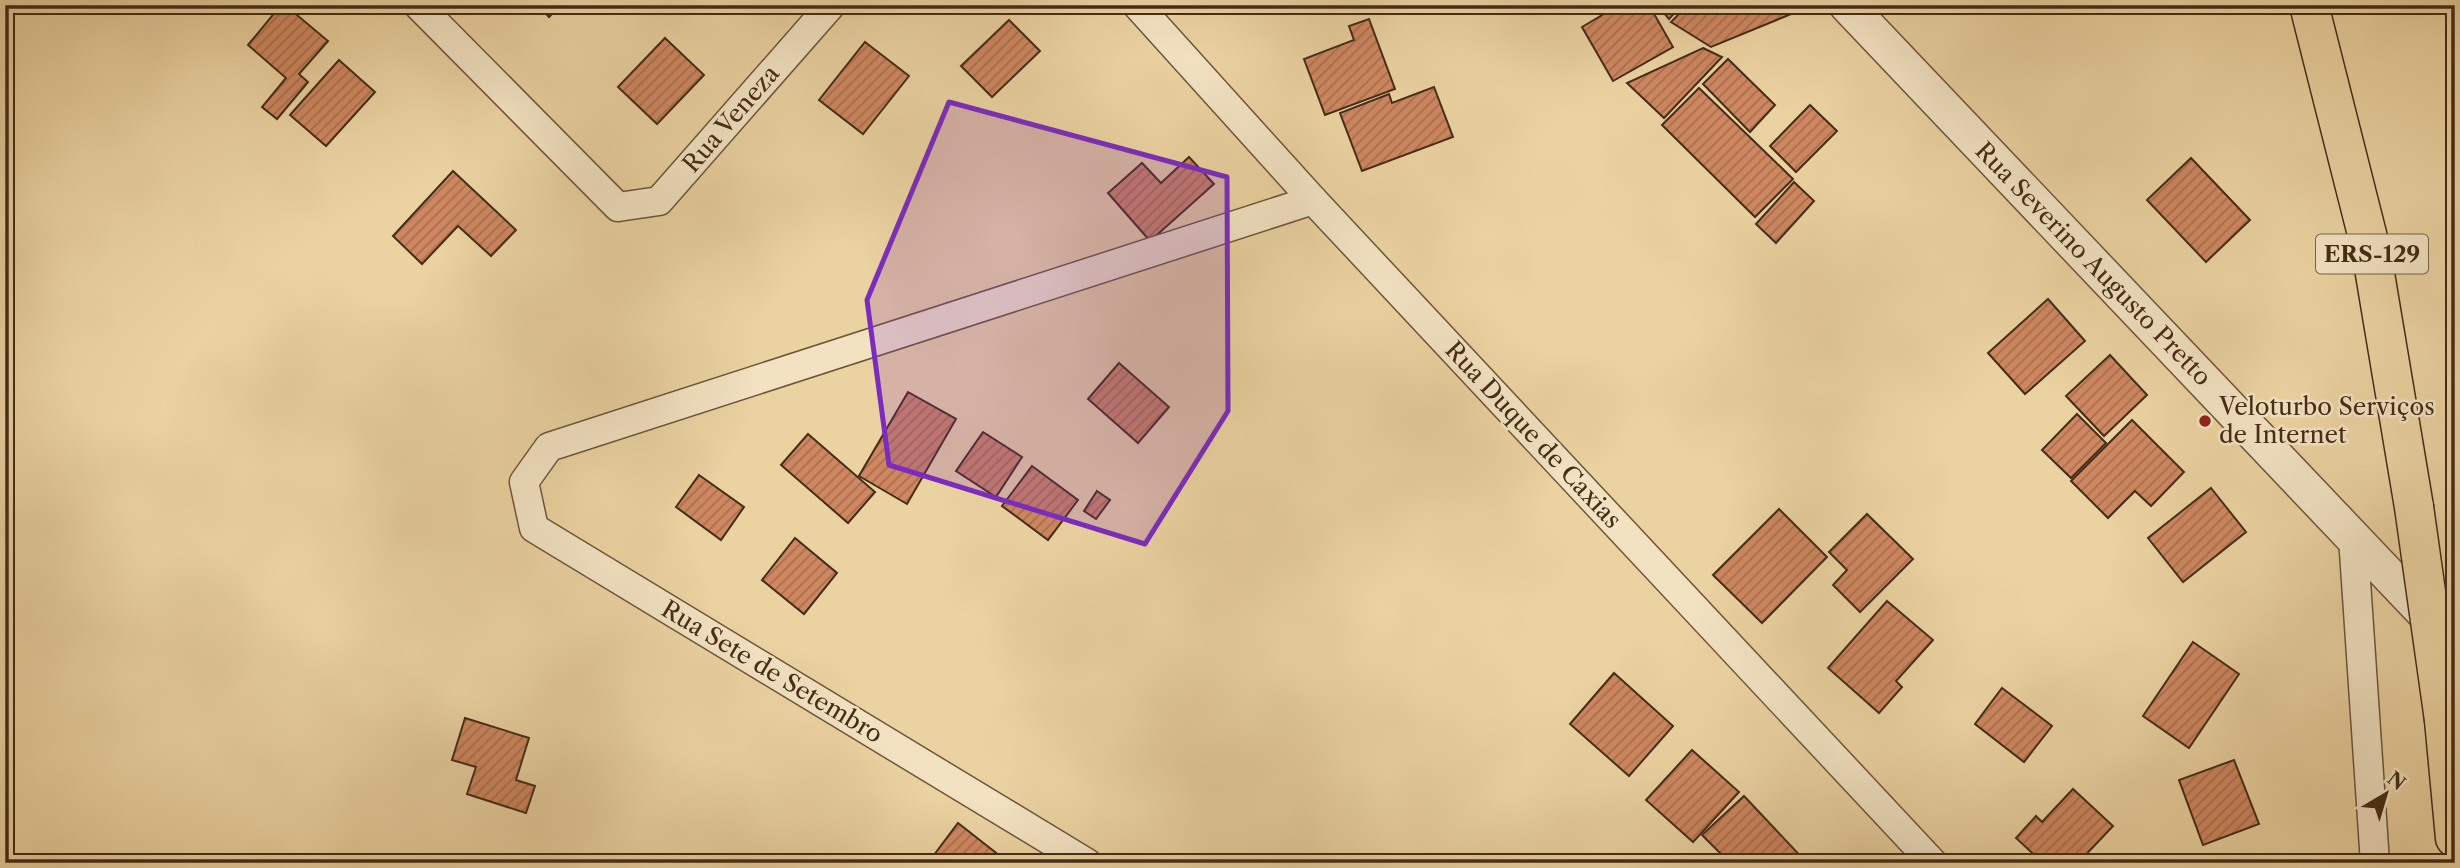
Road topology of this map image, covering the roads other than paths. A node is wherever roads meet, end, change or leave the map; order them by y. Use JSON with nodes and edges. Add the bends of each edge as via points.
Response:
{"nodes":[{"id":1,"x":418,"y":5,"type":"edge"},
{"id":2,"x":831,"y":5,"type":"edge"},
{"id":3,"x":1137,"y":5,"type":"edge"},
{"id":4,"x":1847,"y":5,"type":"edge"},
{"id":5,"x":2309,"y":5,"type":"edge"},
{"id":6,"x":1313,"y":200,"type":"junction"},
{"id":7,"x":2353,"y":537,"type":"junction"},
{"id":8,"x":2455,"y":645,"type":"edge"},
{"id":9,"x":2455,"y":838,"type":"edge"},
{"id":10,"x":1087,"y":863,"type":"edge"},
{"id":11,"x":1933,"y":863,"type":"edge"},
{"id":12,"x":2375,"y":863,"type":"edge"}],
"edges":[{"from":1,"to":2,"type":"street","name":"Rua Veneza","via":[[618,207],[659,201]]},
{"from":3,"to":6,"type":"street","name":"Rua Duque de Caxias"},
{"from":4,"to":7,"type":"street","name":"Rua Severino Augusto Pretto"},
{"from":5,"to":9,"type":"main road","number":"ERS-129","bridge":true,"via":[[2371,250],[2414,507],[2444,720]]},
{"from":6,"to":10,"type":"street","name":"Rua Sete de Setembro","via":[[549,447],[524,482],[534,527]]},
{"from":6,"to":11,"type":"street","name":"Rua Duque de Caxias"},
{"from":7,"to":8,"type":"street","name":"Rua Severino Augusto Pretto"},
{"from":7,"to":12,"type":"street"}]}
